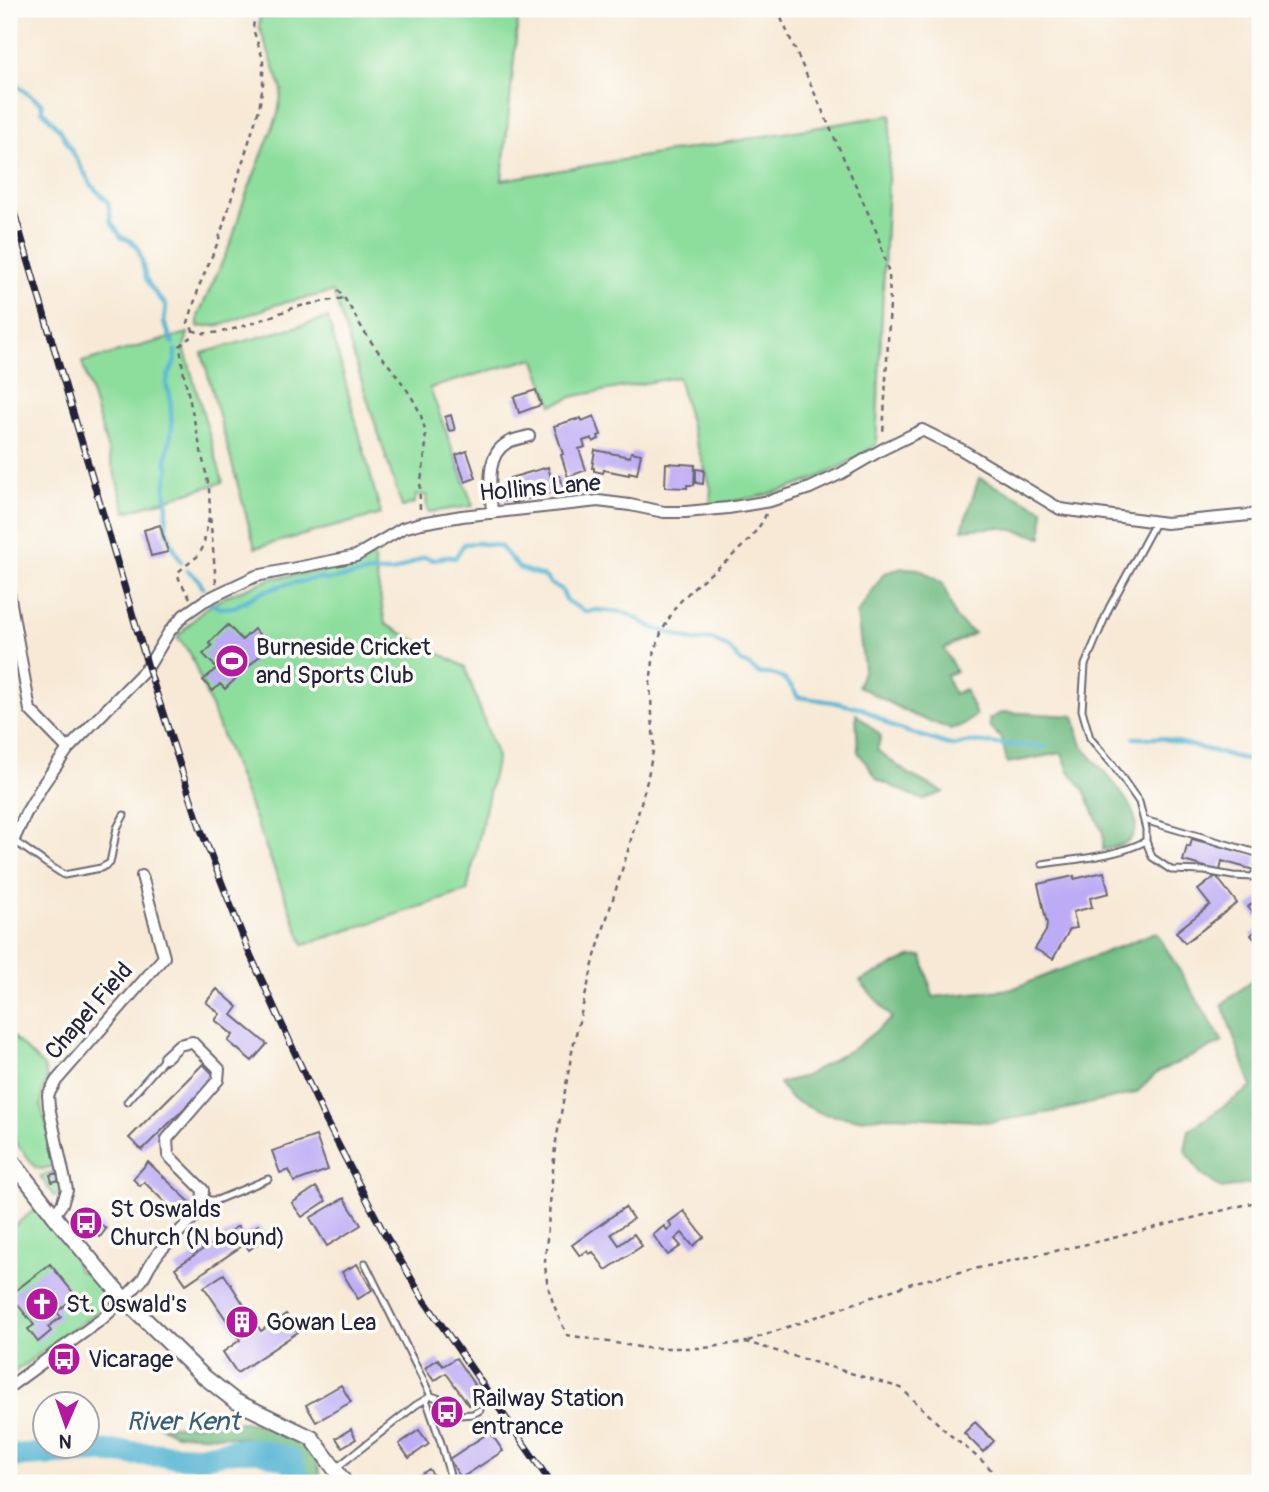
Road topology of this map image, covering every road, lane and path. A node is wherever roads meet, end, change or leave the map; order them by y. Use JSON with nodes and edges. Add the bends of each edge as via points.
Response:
{"nodes":[{"id":1,"x":255,"y":9,"type":"edge"},
{"id":2,"x":777,"y":9,"type":"edge"},
{"id":3,"x":338,"y":290,"type":"dead end"},
{"id":4,"x":344,"y":298,"type":"junction"},
{"id":5,"x":193,"y":330,"type":"junction"},
{"id":6,"x":529,"y":436,"type":"dead end"},
{"id":7,"x":883,"y":449,"type":"junction"},
{"id":8,"x":770,"y":501,"type":"junction"},
{"id":9,"x":492,"y":513,"type":"junction"},
{"id":10,"x":1260,"y":514,"type":"edge"},
{"id":11,"x":210,"y":515,"type":"junction"},
{"id":12,"x":1157,"y":521,"type":"junction"},
{"id":13,"x":421,"y":523,"type":"junction"},
{"id":14,"x":9,"y":593,"type":"edge"},
{"id":15,"x":218,"y":594,"type":"junction"},
{"id":16,"x":195,"y":607,"type":"junction"},
{"id":17,"x":68,"y":749,"type":"junction"},
{"id":18,"x":124,"y":815,"type":"dead end"},
{"id":19,"x":1144,"y":820,"type":"junction"},
{"id":20,"x":1146,"y":841,"type":"junction"},
{"id":21,"x":11,"y":845,"type":"edge"},
{"id":22,"x":1260,"y":854,"type":"edge"},
{"id":23,"x":1042,"y":864,"type":"dead end"},
{"id":24,"x":1260,"y":867,"type":"edge"},
{"id":25,"x":142,"y":876,"type":"dead end"},
{"id":26,"x":165,"y":1058,"type":"joint"},
{"id":27,"x":127,"y":1102,"type":"dead end"},
{"id":28,"x":9,"y":1157,"type":"edge"},
{"id":29,"x":268,"y":1178,"type":"dead end"},
{"id":30,"x":202,"y":1200,"type":"junction"},
{"id":31,"x":1260,"y":1200,"type":"edge"},
{"id":32,"x":54,"y":1215,"type":"junction"},
{"id":33,"x":365,"y":1263,"type":"dead end"},
{"id":34,"x":124,"y":1299,"type":"junction"},
{"id":35,"x":746,"y":1342,"type":"junction"},
{"id":36,"x":9,"y":1387,"type":"edge"},
{"id":37,"x":428,"y":1398,"type":"junction"},
{"id":38,"x":480,"y":1410,"type":"dead end"},
{"id":39,"x":335,"y":1469,"type":"junction"},
{"id":40,"x":345,"y":1483,"type":"edge"},
{"id":41,"x":452,"y":1483,"type":"edge"},
{"id":42,"x":1002,"y":1483,"type":"edge"}],
"edges":[{"from":1,"to":5,"type":"path","via":[[253,29],[263,59],[264,84],[218,242],[188,323]]},
{"from":2,"to":7,"type":"path","via":[[877,233],[889,273]]},
{"from":3,"to":4,"type":"path"},
{"from":4,"to":5,"type":"path","via":[[217,333]]},
{"from":4,"to":13,"type":"path","via":[[424,426]]},
{"from":5,"to":11,"type":"path","via":[[180,346],[209,487]]},
{"from":6,"to":9,"type":"street","via":[[496,452],[491,468]]},
{"from":7,"to":8,"type":"street","name":"Hollins Lane","via":[[820,484]]},
{"from":7,"to":12,"type":"street","name":"Hollins Lane","via":[[922,430],[1060,509]]},
{"from":8,"to":9,"type":"street","name":"Hollins Lane","via":[[686,512],[598,501]]},
{"from":8,"to":35,"type":"path","via":[[750,539],[697,584],[676,606],[660,633],[650,683],[654,746],[573,1046],[555,1147],[545,1261],[551,1300],[567,1335],[645,1348]]},
{"from":9,"to":13,"type":"street","name":"Hollins Lane"},
{"from":10,"to":12,"type":"street","name":"Hollins Lane"},
{"from":11,"to":15,"type":"path"},
{"from":11,"to":16,"type":"path","via":[[199,555],[178,572]]},
{"from":12,"to":19,"type":"lane","via":[[1109,608],[1086,666],[1082,710],[1090,738],[1139,802]]},
{"from":13,"to":15,"type":"street","name":"Hollins Lane","via":[[356,555],[257,576]]},
{"from":14,"to":17,"type":"street","via":[[30,710]]},
{"from":15,"to":16,"type":"street","name":"Hollins Lane"},
{"from":16,"to":17,"type":"street","name":"Hollins Lane","via":[[169,632],[148,667]]},
{"from":17,"to":21,"type":"street","name":"Hollins Lane"},
{"from":18,"to":21,"type":"lane","via":[[110,863],[101,868],[64,875]]},
{"from":19,"to":20,"type":"lane"},
{"from":19,"to":22,"type":"lane"},
{"from":20,"to":23,"type":"lane","via":[[1110,853]]},
{"from":20,"to":24,"type":"lane","via":[[1152,857],[1171,870],[1252,877]]},
{"from":25,"to":32,"type":"street","name":"Chapel Field","via":[[164,957],[48,1095],[67,1190]]},
{"from":26,"to":27,"type":"lane"},
{"from":26,"to":30,"type":"street","via":[[179,1045],[192,1042],[219,1069],[218,1080],[167,1139],[168,1156],[203,1190]]},
{"from":28,"to":32,"type":"street"},
{"from":29,"to":30,"type":"lane","via":[[217,1199]]},
{"from":30,"to":34,"type":"street","via":[[202,1209],[160,1251]]},
{"from":31,"to":35,"type":"path","via":[[915,1282]]},
{"from":32,"to":34,"type":"street"},
{"from":33,"to":37,"type":"lane"},
{"from":34,"to":36,"type":"street"},
{"from":34,"to":39,"type":"street","via":[[202,1375],[235,1401],[312,1438]]},
{"from":35,"to":42,"type":"path","via":[[901,1388]]},
{"from":37,"to":38,"type":"lane","via":[[447,1401],[460,1415]]},
{"from":37,"to":39,"type":"lane"},
{"from":37,"to":41,"type":"lane"},
{"from":39,"to":40,"type":"street"}]}
